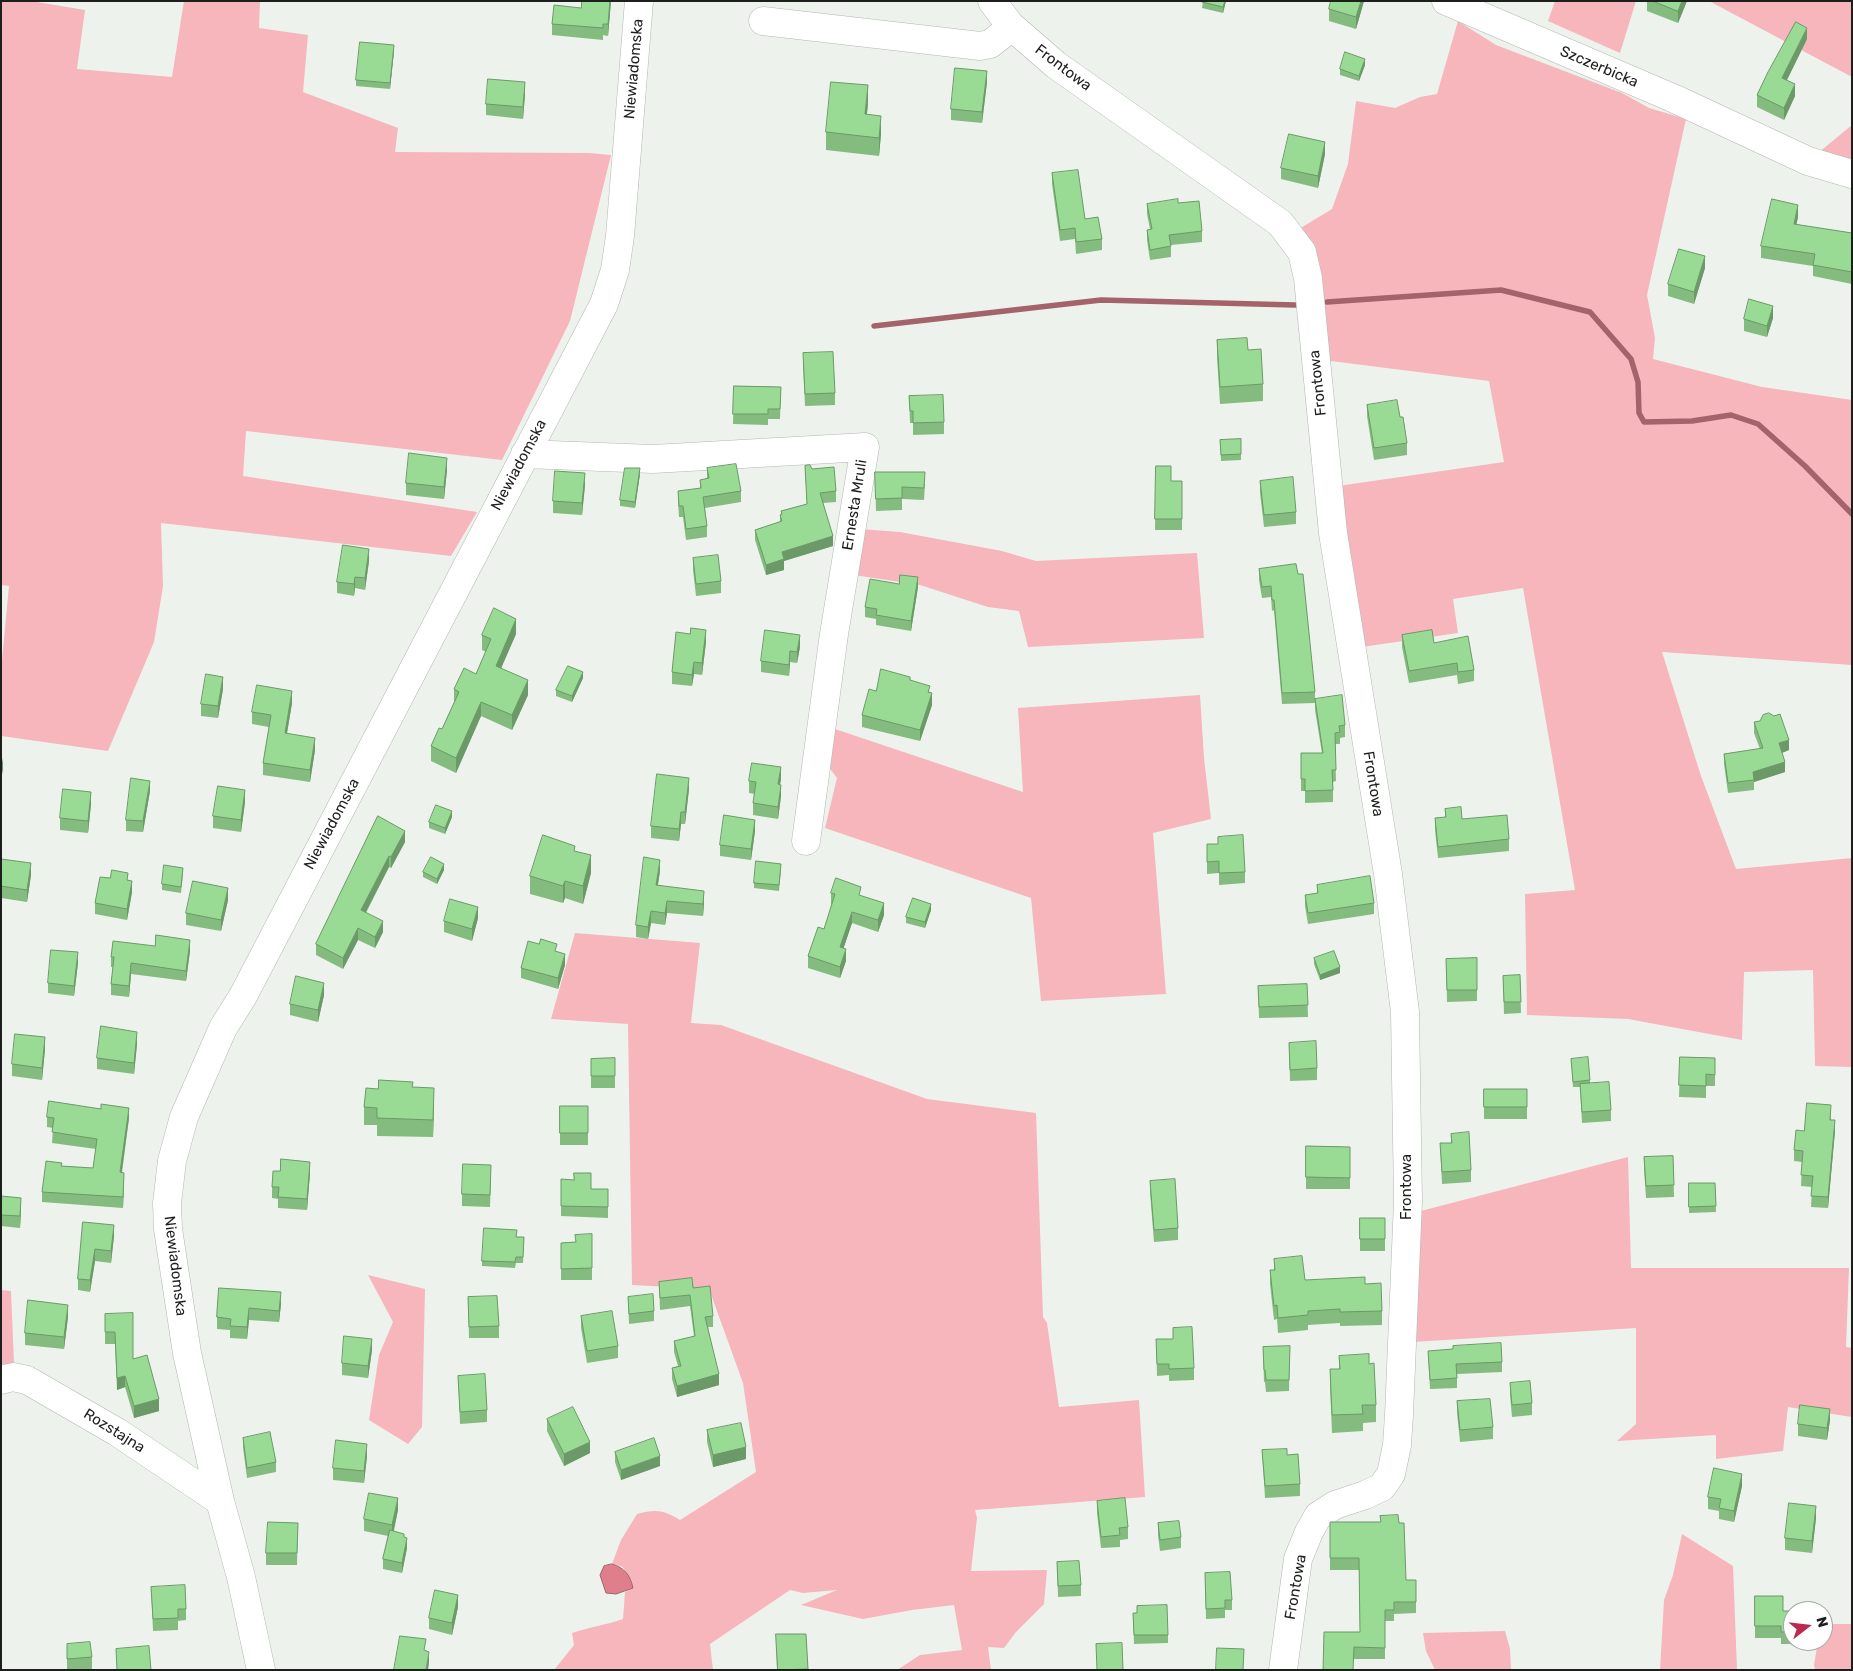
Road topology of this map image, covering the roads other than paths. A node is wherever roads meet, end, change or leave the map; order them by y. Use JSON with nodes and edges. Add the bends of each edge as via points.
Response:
{"nodes":[{"id":1,"x":639,"y":1,"type":"edge"},
{"id":2,"x":992,"y":1,"type":"edge"},
{"id":3,"x":1446,"y":1,"type":"edge"},
{"id":4,"x":763,"y":21,"type":"dead end"},
{"id":5,"x":1012,"y":27,"type":"junction"},
{"id":6,"x":1852,"y":174,"type":"edge"},
{"id":7,"x":525,"y":454,"type":"junction"},
{"id":8,"x":806,"y":841,"type":"dead end"},
{"id":9,"x":1,"y":1380,"type":"edge"},
{"id":10,"x":220,"y":1501,"type":"junction"},
{"id":11,"x":261,"y":1670,"type":"edge"},
{"id":12,"x":1283,"y":1670,"type":"edge"}],
"edges":[{"from":1,"to":7,"type":"street","name":"Niewiadomska","via":[[615,270],[604,304]]},
{"from":2,"to":5,"type":"street","name":"Frontowa"},
{"from":3,"to":6,"type":"street","name":"Szczerbicka","via":[[1675,99],[1808,161]]},
{"from":4,"to":5,"type":"street","via":[[980,46],[990,44]]},
{"from":5,"to":12,"type":"street","name":"Frontowa","via":[[1056,65],[1280,223],[1302,252],[1308,278],[1333,534],[1388,874],[1405,1012],[1408,1201],[1399,1415],[1391,1474],[1382,1487],[1335,1505],[1318,1516],[1298,1559]]},
{"from":7,"to":8,"type":"street","name":"Ernesta Mruli","via":[[653,459],[865,447],[834,634]]},
{"from":7,"to":10,"type":"street","name":"Niewiadomska","via":[[243,996],[223,1028],[184,1117],[172,1161],[167,1203],[168,1229],[187,1353]]},
{"from":9,"to":10,"type":"street","name":"Rozstajna","via":[[13,1377],[28,1380],[117,1432]]},
{"from":10,"to":11,"type":"street","name":"Niewiadomska"}]}
